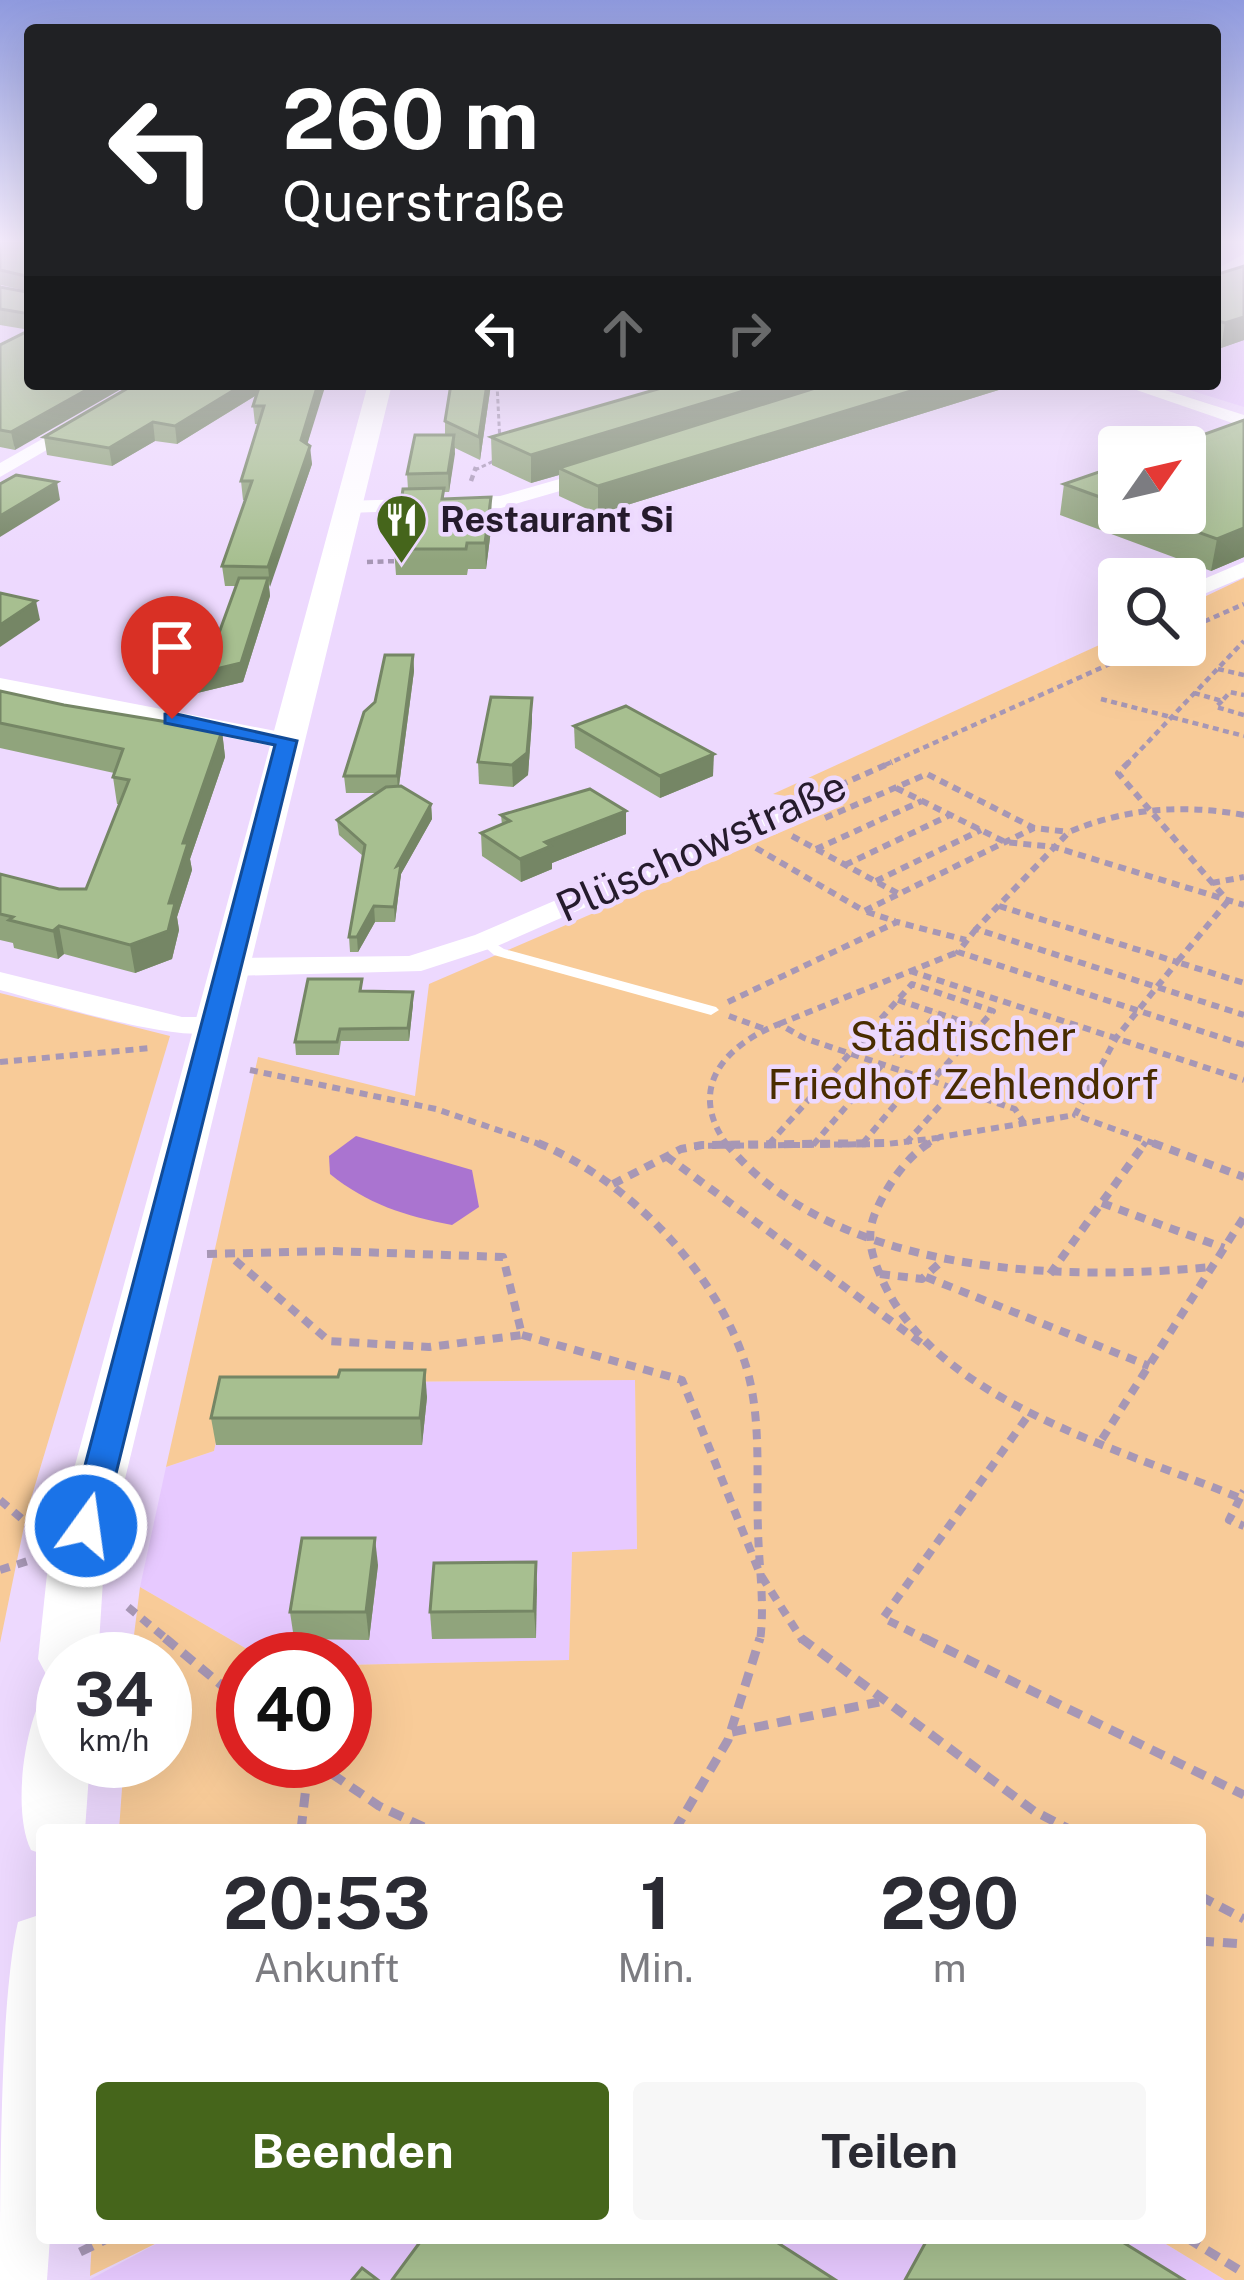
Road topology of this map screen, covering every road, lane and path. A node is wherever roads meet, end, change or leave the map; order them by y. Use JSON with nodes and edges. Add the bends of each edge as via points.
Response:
{"nodes":[{"id":1,"x":142,"y":390,"type":"edge"},
{"id":2,"x":378,"y":390,"type":"edge"},
{"id":3,"x":497,"y":390,"type":"edge"},
{"id":4,"x":1147,"y":390,"type":"edge"},
{"id":5,"x":1244,"y":421,"type":"edge"},
{"id":6,"x":626,"y":465,"type":"edge"},
{"id":7,"x":0,"y":471,"type":"edge"},
{"id":8,"x":467,"y":490,"type":"dead end"},
{"id":9,"x":346,"y":507,"type":"junction"},
{"id":10,"x":399,"y":561,"type":"edge"},
{"id":11,"x":367,"y":562,"type":"dead end"},
{"id":12,"x":1244,"y":569,"type":"edge"},
{"id":13,"x":1206,"y":586,"type":"edge"},
{"id":14,"x":1244,"y":604,"type":"edge"},
{"id":15,"x":1206,"y":621,"type":"edge"},
{"id":16,"x":1244,"y":641,"type":"edge"},
{"id":17,"x":1233,"y":652,"type":"junction"},
{"id":18,"x":1244,"y":655,"type":"edge"},
{"id":19,"x":1105,"y":666,"type":"edge"},
{"id":20,"x":1217,"y":669,"type":"junction"},
{"id":21,"x":1244,"y":676,"type":"edge"},
{"id":22,"x":0,"y":685,"type":"edge"},
{"id":23,"x":1194,"y":694,"type":"junction"},
{"id":24,"x":1244,"y":695,"type":"edge"},
{"id":25,"x":1101,"y":699,"type":"dead end"},
{"id":26,"x":1222,"y":701,"type":"junction"},
{"id":27,"x":1244,"y":715,"type":"edge"},
{"id":28,"x":1171,"y":717,"type":"junction"},
{"id":29,"x":1244,"y":736,"type":"edge"},
{"id":30,"x":286,"y":741,"type":"junction"},
{"id":31,"x":896,"y":788,"type":"junction"},
{"id":32,"x":922,"y":801,"type":"junction"},
{"id":33,"x":803,"y":802,"type":"joint"},
{"id":34,"x":1150,"y":813,"type":"junction"},
{"id":35,"x":951,"y":815,"type":"junction"},
{"id":36,"x":1244,"y":815,"type":"edge"},
{"id":37,"x":1034,"y":828,"type":"junction"},
{"id":38,"x":981,"y":830,"type":"junction"},
{"id":39,"x":1070,"y":832,"type":"junction"},
{"id":40,"x":772,"y":841,"type":"dead end"},
{"id":41,"x":1004,"y":842,"type":"junction"},
{"id":42,"x":1054,"y":847,"type":"junction"},
{"id":43,"x":816,"y":849,"type":"junction"},
{"id":44,"x":845,"y":865,"type":"junction"},
{"id":45,"x":1244,"y":878,"type":"edge"},
{"id":46,"x":875,"y":882,"type":"junction"},
{"id":47,"x":1212,"y":883,"type":"junction"},
{"id":48,"x":898,"y":894,"type":"junction"},
{"id":49,"x":1228,"y":901,"type":"junction"},
{"id":50,"x":1244,"y":905,"type":"edge"},
{"id":51,"x":999,"y":906,"type":"junction"},
{"id":52,"x":864,"y":911,"type":"junction"},
{"id":53,"x":897,"y":922,"type":"junction"},
{"id":54,"x":976,"y":929,"type":"junction"},
{"id":55,"x":966,"y":940,"type":"junction"},
{"id":56,"x":485,"y":941,"type":"junction"},
{"id":57,"x":958,"y":952,"type":"junction"},
{"id":58,"x":1177,"y":962,"type":"junction"},
{"id":59,"x":230,"y":967,"type":"junction"},
{"id":60,"x":910,"y":971,"type":"junction"},
{"id":61,"x":0,"y":981,"type":"edge"},
{"id":62,"x":1244,"y":983,"type":"edge"},
{"id":63,"x":1156,"y":987,"type":"junction"},
{"id":64,"x":898,"y":1000,"type":"junction"},
{"id":65,"x":711,"y":1010,"type":"junction"},
{"id":66,"x":1137,"y":1011,"type":"junction"},
{"id":67,"x":938,"y":1013,"type":"junction"},
{"id":68,"x":1244,"y":1015,"type":"edge"},
{"id":69,"x":778,"y":1024,"type":"junction"},
{"id":70,"x":215,"y":1026,"type":"junction"},
{"id":71,"x":979,"y":1027,"type":"junction"},
{"id":72,"x":765,"y":1029,"type":"junction"},
{"id":73,"x":1116,"y":1038,"type":"junction"},
{"id":74,"x":859,"y":1040,"type":"junction"},
{"id":75,"x":1244,"y":1046,"type":"edge"},
{"id":76,"x":157,"y":1047,"type":"dead end"},
{"id":77,"x":847,"y":1053,"type":"junction"},
{"id":78,"x":0,"y":1062,"type":"edge"},
{"id":79,"x":882,"y":1064,"type":"junction"},
{"id":80,"x":250,"y":1070,"type":"dead end"},
{"id":81,"x":919,"y":1076,"type":"junction"},
{"id":82,"x":1244,"y":1080,"type":"edge"},
{"id":83,"x":932,"y":1081,"type":"junction"},
{"id":84,"x":955,"y":1089,"type":"junction"},
{"id":85,"x":1075,"y":1115,"type":"junction"},
{"id":86,"x":1024,"y":1123,"type":"junction"},
{"id":87,"x":940,"y":1137,"type":"junction"},
{"id":88,"x":906,"y":1142,"type":"junction"},
{"id":89,"x":1146,"y":1142,"type":"junction"},
{"id":90,"x":724,"y":1143,"type":"junction"},
{"id":91,"x":769,"y":1144,"type":"junction"},
{"id":92,"x":813,"y":1144,"type":"junction"},
{"id":93,"x":862,"y":1145,"type":"junction"},
{"id":94,"x":666,"y":1156,"type":"junction"},
{"id":95,"x":1244,"y":1177,"type":"edge"},
{"id":96,"x":613,"y":1184,"type":"junction"},
{"id":97,"x":1102,"y":1203,"type":"junction"},
{"id":98,"x":1244,"y":1217,"type":"edge"},
{"id":99,"x":871,"y":1235,"type":"junction"},
{"id":100,"x":1224,"y":1248,"type":"junction"},
{"id":101,"x":207,"y":1254,"type":"dead end"},
{"id":102,"x":229,"y":1255,"type":"junction"},
{"id":103,"x":943,"y":1260,"type":"junction"},
{"id":104,"x":1211,"y":1268,"type":"junction"},
{"id":105,"x":880,"y":1274,"type":"junction"},
{"id":106,"x":1050,"y":1274,"type":"junction"},
{"id":107,"x":926,"y":1277,"type":"junction"},
{"id":108,"x":522,"y":1335,"type":"junction"},
{"id":109,"x":933,"y":1352,"type":"junction"},
{"id":110,"x":1149,"y":1366,"type":"junction"},
{"id":111,"x":1030,"y":1413,"type":"junction"},
{"id":112,"x":1102,"y":1439,"type":"junction"},
{"id":113,"x":1242,"y":1494,"type":"edge"},
{"id":114,"x":0,"y":1500,"type":"edge"},
{"id":115,"x":1244,"y":1526,"type":"edge"},
{"id":116,"x":36,"y":1532,"type":"dead end"},
{"id":117,"x":33,"y":1560,"type":"dead end"},
{"id":118,"x":0,"y":1570,"type":"edge"},
{"id":119,"x":760,"y":1574,"type":"junction"},
{"id":120,"x":128,"y":1607,"type":"dead end"},
{"id":121,"x":70,"y":1632,"type":"edge"},
{"id":122,"x":216,"y":1680,"type":"edge"},
{"id":123,"x":879,"y":1702,"type":"junction"},
{"id":124,"x":732,"y":1732,"type":"junction"},
{"id":125,"x":57,"y":1788,"type":"edge"},
{"id":126,"x":307,"y":1788,"type":"edge"},
{"id":127,"x":352,"y":1788,"type":"edge"},
{"id":128,"x":1244,"y":1795,"type":"edge"},
{"id":129,"x":54,"y":1824,"type":"edge"},
{"id":130,"x":302,"y":1824,"type":"edge"},
{"id":131,"x":418,"y":1824,"type":"edge"},
{"id":132,"x":680,"y":1824,"type":"edge"},
{"id":133,"x":1059,"y":1824,"type":"edge"},
{"id":134,"x":1206,"y":1899,"type":"edge"},
{"id":135,"x":1244,"y":1919,"type":"edge"},
{"id":136,"x":1206,"y":1941,"type":"edge"},
{"id":137,"x":1244,"y":1943,"type":"edge"},
{"id":138,"x":36,"y":2005,"type":"edge"},
{"id":139,"x":97,"y":2244,"type":"edge"},
{"id":140,"x":1197,"y":2244,"type":"edge"},
{"id":141,"x":80,"y":2252,"type":"dead end"},
{"id":142,"x":1244,"y":2273,"type":"edge"},
{"id":143,"x":9,"y":2280,"type":"edge"}],
"edges":[{"from":1,"to":7,"type":"street"},
{"from":2,"to":9,"type":"street"},
{"from":3,"to":8,"type":"path","via":[[501,458],[477,465]]},
{"from":4,"to":5,"type":"street"},
{"from":6,"to":9,"type":"street","via":[[501,502]]},
{"from":9,"to":30,"type":"street"},
{"from":10,"to":11,"type":"path"},
{"from":12,"to":13,"type":"street"},
{"from":14,"to":15,"type":"path"},
{"from":16,"to":17,"type":"path"},
{"from":17,"to":18,"type":"path"},
{"from":17,"to":20,"type":"path"},
{"from":19,"to":33,"type":"path","name":"Plüschowstraße"},
{"from":20,"to":21,"type":"path"},
{"from":20,"to":23,"type":"path"},
{"from":22,"to":30,"type":"street"},
{"from":23,"to":26,"type":"path"},
{"from":23,"to":28,"type":"path"},
{"from":24,"to":26,"type":"path","via":[[1230,692]]},
{"from":25,"to":28,"type":"path"},
{"from":26,"to":27,"type":"path","via":[[1216,707]]},
{"from":28,"to":29,"type":"path"},
{"from":28,"to":34,"type":"path","via":[[1118,773]]},
{"from":30,"to":59,"type":"street"},
{"from":31,"to":32,"type":"path"},
{"from":31,"to":37,"type":"path","via":[[927,774]]},
{"from":31,"to":43,"type":"path","via":[[788,834]]},
{"from":32,"to":35,"type":"path"},
{"from":32,"to":43,"type":"path"},
{"from":33,"to":56,"type":"street","name":"Plüschowstraße"},
{"from":34,"to":36,"type":"path"},
{"from":34,"to":39,"type":"path"},
{"from":34,"to":47,"type":"path"},
{"from":35,"to":38,"type":"path"},
{"from":35,"to":44,"type":"path"},
{"from":37,"to":39,"type":"path"},
{"from":37,"to":41,"type":"path"},
{"from":38,"to":41,"type":"path"},
{"from":38,"to":46,"type":"path"},
{"from":39,"to":42,"type":"path"},
{"from":40,"to":52,"type":"path","via":[[756,848]]},
{"from":41,"to":42,"type":"path"},
{"from":41,"to":48,"type":"path"},
{"from":42,"to":49,"type":"path"},
{"from":42,"to":51,"type":"path"},
{"from":43,"to":44,"type":"path"},
{"from":44,"to":46,"type":"path"},
{"from":45,"to":47,"type":"path"},
{"from":46,"to":48,"type":"path"},
{"from":47,"to":49,"type":"path"},
{"from":48,"to":52,"type":"path"},
{"from":49,"to":50,"type":"path"},
{"from":49,"to":58,"type":"path"},
{"from":51,"to":54,"type":"path"},
{"from":51,"to":58,"type":"path"},
{"from":52,"to":53,"type":"path"},
{"from":53,"to":55,"type":"path"},
{"from":53,"to":65,"type":"path"},
{"from":54,"to":55,"type":"path"},
{"from":54,"to":63,"type":"path"},
{"from":55,"to":57,"type":"path"},
{"from":56,"to":59,"type":"street","name":"Plüschowstraße","via":[[410,965]]},
{"from":56,"to":65,"type":"lane","via":[[499,952]]},
{"from":57,"to":60,"type":"path"},
{"from":57,"to":66,"type":"path"},
{"from":58,"to":62,"type":"path"},
{"from":58,"to":63,"type":"path"},
{"from":59,"to":70,"type":"street"},
{"from":60,"to":69,"type":"path"},
{"from":60,"to":73,"type":"path"},
{"from":61,"to":70,"type":"street","via":[[182,1026]]},
{"from":63,"to":66,"type":"path"},
{"from":63,"to":68,"type":"path"},
{"from":64,"to":67,"type":"path"},
{"from":64,"to":71,"type":"path","via":[[912,984],[993,1011]]},
{"from":64,"to":74,"type":"path"},
{"from":65,"to":72,"type":"path"},
{"from":66,"to":73,"type":"path"},
{"from":66,"to":75,"type":"path"},
{"from":67,"to":71,"type":"path"},
{"from":67,"to":74,"type":"path","via":[[901,1055]]},
{"from":69,"to":72,"type":"path"},
{"from":69,"to":77,"type":"path"},
{"from":70,"to":121,"type":"street","via":[[76,1565]]},
{"from":71,"to":83,"type":"path"},
{"from":72,"to":90,"type":"path","via":[[727,1053],[708,1083],[709,1113]]},
{"from":73,"to":82,"type":"path"},
{"from":73,"to":85,"type":"path"},
{"from":74,"to":77,"type":"path"},
{"from":76,"to":78,"type":"path"},
{"from":77,"to":79,"type":"path"},
{"from":77,"to":91,"type":"path"},
{"from":79,"to":81,"type":"path"},
{"from":79,"to":92,"type":"path"},
{"from":80,"to":96,"type":"path","via":[[502,1126],[548,1143]]},
{"from":81,"to":83,"type":"path"},
{"from":81,"to":93,"type":"path"},
{"from":83,"to":84,"type":"path"},
{"from":84,"to":86,"type":"path","via":[[1015,1109]]},
{"from":84,"to":88,"type":"path"},
{"from":85,"to":86,"type":"path"},
{"from":85,"to":89,"type":"path"},
{"from":86,"to":87,"type":"path"},
{"from":87,"to":88,"type":"path"},
{"from":87,"to":99,"type":"path","via":[[900,1168]]},
{"from":88,"to":93,"type":"path"},
{"from":89,"to":95,"type":"path"},
{"from":89,"to":97,"type":"path"},
{"from":90,"to":91,"type":"path"},
{"from":90,"to":94,"type":"path"},
{"from":90,"to":99,"type":"path","via":[[775,1194]]},
{"from":91,"to":92,"type":"path"},
{"from":92,"to":93,"type":"path"},
{"from":94,"to":96,"type":"path"},
{"from":94,"to":109,"type":"path"},
{"from":96,"to":119,"type":"path","via":[[677,1247],[746,1366]]},
{"from":97,"to":100,"type":"path"},
{"from":97,"to":106,"type":"path"},
{"from":98,"to":100,"type":"path"},
{"from":99,"to":103,"type":"path"},
{"from":99,"to":105,"type":"path"},
{"from":100,"to":104,"type":"path"},
{"from":101,"to":102,"type":"path"},
{"from":102,"to":108,"type":"path","via":[[329,1341],[429,1348]]},
{"from":102,"to":108,"type":"path","via":[[503,1257]]},
{"from":103,"to":106,"type":"path"},
{"from":103,"to":107,"type":"path"},
{"from":104,"to":106,"type":"path"},
{"from":104,"to":110,"type":"path"},
{"from":105,"to":107,"type":"path"},
{"from":105,"to":109,"type":"path"},
{"from":107,"to":110,"type":"path"},
{"from":108,"to":119,"type":"path","via":[[682,1381]]},
{"from":109,"to":111,"type":"path"},
{"from":110,"to":112,"type":"path"},
{"from":111,"to":112,"type":"path"},
{"from":111,"to":128,"type":"path","via":[[884,1618]]},
{"from":112,"to":113,"type":"path"},
{"from":113,"to":115,"type":"path","via":[[1229,1520]]},
{"from":114,"to":116,"type":"path"},
{"from":117,"to":118,"type":"path"},
{"from":119,"to":123,"type":"path","via":[[806,1646]]},
{"from":119,"to":124,"type":"path","via":[[760,1638]]},
{"from":120,"to":122,"type":"path"},
{"from":123,"to":124,"type":"path"},
{"from":123,"to":133,"type":"path"},
{"from":124,"to":132,"type":"path"},
{"from":125,"to":129,"type":"street"},
{"from":126,"to":130,"type":"path"},
{"from":127,"to":131,"type":"path"},
{"from":134,"to":135,"type":"path"},
{"from":136,"to":137,"type":"path"},
{"from":138,"to":143,"type":"street"},
{"from":139,"to":141,"type":"path"},
{"from":140,"to":142,"type":"path"}]}
